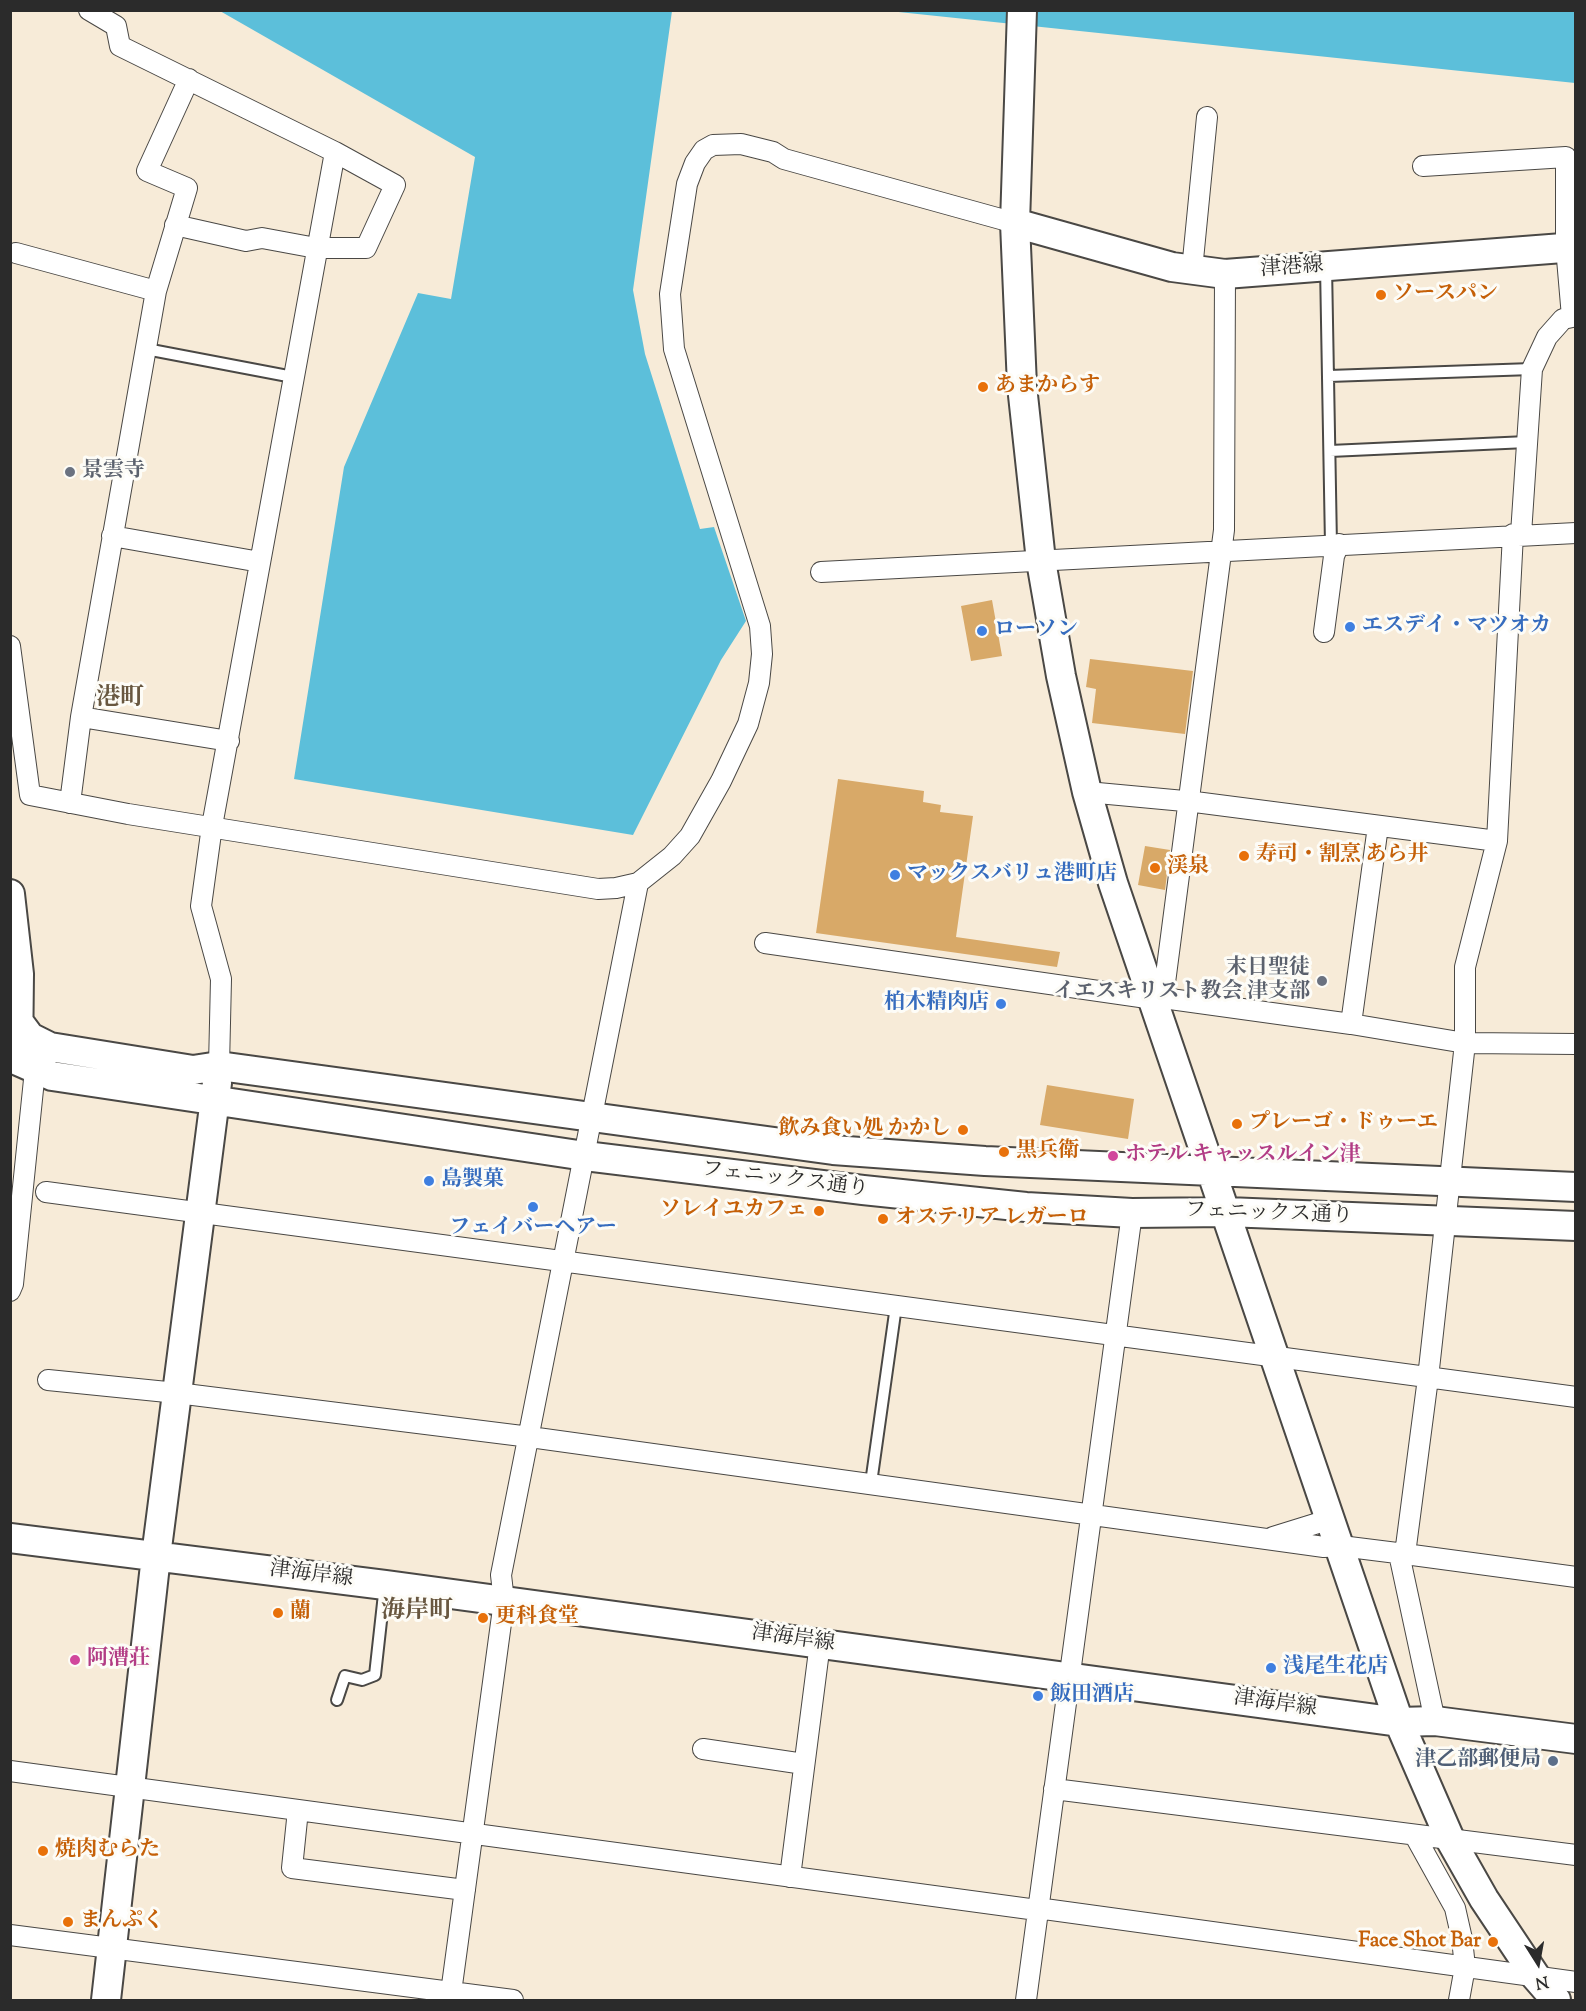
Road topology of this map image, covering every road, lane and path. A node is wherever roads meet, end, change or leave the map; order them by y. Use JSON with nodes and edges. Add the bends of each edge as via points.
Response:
{"nodes":[{"id":1,"x":89,"y":10,"type":"edge"},
{"id":2,"x":1022,"y":10,"type":"edge"},
{"id":3,"x":189,"y":79,"type":"junction"},
{"id":4,"x":1207,"y":117,"type":"dead end"},
{"id":5,"x":335,"y":152,"type":"junction"},
{"id":6,"x":1423,"y":166,"type":"dead end"},
{"id":7,"x":1015,"y":223,"type":"junction"},
{"id":8,"x":175,"y":225,"type":"junction"},
{"id":9,"x":1571,"y":247,"type":"edge"},
{"id":10,"x":316,"y":248,"type":"junction"},
{"id":11,"x":16,"y":253,"type":"dead end"},
{"id":12,"x":1326,"y":266,"type":"junction"},
{"id":13,"x":1192,"y":270,"type":"junction"},
{"id":14,"x":1225,"y":274,"type":"junction"},
{"id":15,"x":156,"y":291,"type":"junction"},
{"id":16,"x":146,"y":349,"type":"junction"},
{"id":17,"x":1532,"y":369,"type":"junction"},
{"id":18,"x":1329,"y":376,"type":"junction"},
{"id":19,"x":293,"y":377,"type":"junction"},
{"id":20,"x":1527,"y":442,"type":"junction"},
{"id":21,"x":1330,"y":451,"type":"junction"},
{"id":22,"x":1575,"y":533,"type":"edge"},
{"id":23,"x":1517,"y":534,"type":"junction"},
{"id":24,"x":112,"y":536,"type":"junction"},
{"id":25,"x":1335,"y":544,"type":"junction"},
{"id":26,"x":1222,"y":551,"type":"junction"},
{"id":27,"x":1041,"y":561,"type":"junction"},
{"id":28,"x":260,"y":562,"type":"junction"},
{"id":29,"x":820,"y":572,"type":"dead end"},
{"id":30,"x":1324,"y":632,"type":"dead end"},
{"id":31,"x":10,"y":646,"type":"edge"},
{"id":32,"x":81,"y":717,"type":"junction"},
{"id":33,"x":229,"y":741,"type":"junction"},
{"id":34,"x":1087,"y":792,"type":"junction"},
{"id":35,"x":70,"y":802,"type":"junction"},
{"id":36,"x":1190,"y":802,"type":"junction"},
{"id":37,"x":212,"y":826,"type":"junction"},
{"id":38,"x":1378,"y":826,"type":"junction"},
{"id":39,"x":1497,"y":841,"type":"junction"},
{"id":40,"x":638,"y":883,"type":"junction"},
{"id":41,"x":10,"y":894,"type":"edge"},
{"id":42,"x":765,"y":943,"type":"dead end"},
{"id":43,"x":1158,"y":998,"type":"junction"},
{"id":44,"x":16,"y":1018,"type":"junction"},
{"id":45,"x":1351,"y":1024,"type":"junction"},
{"id":46,"x":1465,"y":1043,"type":"junction"},
{"id":47,"x":1575,"y":1044,"type":"edge"},
{"id":48,"x":219,"y":1066,"type":"junction"},
{"id":49,"x":35,"y":1070,"type":"junction"},
{"id":50,"x":214,"y":1101,"type":"junction"},
{"id":51,"x":593,"y":1117,"type":"junction"},
{"id":52,"x":585,"y":1156,"type":"junction"},
{"id":53,"x":1212,"y":1169,"type":"junction"},
{"id":54,"x":1449,"y":1180,"type":"junction"},
{"id":55,"x":1575,"y":1187,"type":"edge"},
{"id":56,"x":46,"y":1192,"type":"dead end"},
{"id":57,"x":200,"y":1212,"type":"junction"},
{"id":58,"x":1227,"y":1212,"type":"junction"},
{"id":59,"x":1132,"y":1213,"type":"junction"},
{"id":60,"x":1445,"y":1222,"type":"junction"},
{"id":61,"x":1575,"y":1226,"type":"edge"},
{"id":62,"x":565,"y":1261,"type":"junction"},
{"id":63,"x":10,"y":1291,"type":"edge"},
{"id":64,"x":896,"y":1306,"type":"junction"},
{"id":65,"x":1116,"y":1335,"type":"junction"},
{"id":66,"x":1276,"y":1358,"type":"junction"},
{"id":67,"x":1428,"y":1378,"type":"junction"},
{"id":68,"x":48,"y":1380,"type":"dead end"},
{"id":69,"x":177,"y":1393,"type":"junction"},
{"id":70,"x":1575,"y":1397,"type":"edge"},
{"id":71,"x":530,"y":1437,"type":"junction"},
{"id":72,"x":871,"y":1483,"type":"junction"},
{"id":73,"x":1092,"y":1513,"type":"junction"},
{"id":74,"x":1331,"y":1519,"type":"junction"},
{"id":75,"x":10,"y":1538,"type":"edge"},
{"id":76,"x":1268,"y":1539,"type":"junction"},
{"id":77,"x":1341,"y":1546,"type":"junction"},
{"id":78,"x":1402,"y":1554,"type":"junction"},
{"id":79,"x":156,"y":1556,"type":"junction"},
{"id":80,"x":1575,"y":1577,"type":"edge"},
{"id":81,"x":385,"y":1585,"type":"junction"},
{"id":82,"x":504,"y":1601,"type":"junction"},
{"id":83,"x":820,"y":1643,"type":"junction"},
{"id":84,"x":1070,"y":1677,"type":"junction"},
{"id":85,"x":337,"y":1700,"type":"dead end"},
{"id":86,"x":1436,"y":1721,"type":"junction"},
{"id":87,"x":1399,"y":1722,"type":"junction"},
{"id":88,"x":1575,"y":1739,"type":"edge"},
{"id":89,"x":704,"y":1749,"type":"dead end"},
{"id":90,"x":804,"y":1764,"type":"junction"},
{"id":91,"x":10,"y":1771,"type":"edge"},
{"id":92,"x":130,"y":1789,"type":"junction"},
{"id":93,"x":1054,"y":1789,"type":"junction"},
{"id":94,"x":298,"y":1810,"type":"junction"},
{"id":95,"x":473,"y":1833,"type":"junction"},
{"id":96,"x":1415,"y":1836,"type":"junction"},
{"id":97,"x":1450,"y":1839,"type":"junction"},
{"id":98,"x":1575,"y":1855,"type":"edge"},
{"id":99,"x":790,"y":1877,"type":"junction"},
{"id":100,"x":465,"y":1890,"type":"junction"},
{"id":101,"x":1037,"y":1909,"type":"junction"},
{"id":102,"x":10,"y":1935,"type":"edge"},
{"id":103,"x":113,"y":1949,"type":"junction"},
{"id":104,"x":1465,"y":1968,"type":"junction"},
{"id":105,"x":1536,"y":1977,"type":"junction"},
{"id":106,"x":1575,"y":1982,"type":"edge"},
{"id":107,"x":451,"y":1996,"type":"edge"},
{"id":108,"x":106,"y":2001,"type":"edge"},
{"id":109,"x":513,"y":2001,"type":"edge"},
{"id":110,"x":1026,"y":2001,"type":"edge"},
{"id":111,"x":1460,"y":2001,"type":"edge"},
{"id":112,"x":1556,"y":2001,"type":"edge"}],
"edges":[{"from":1,"to":3,"type":"street","via":[[116,26],[120,46]]},
{"from":2,"to":7,"type":"street"},
{"from":3,"to":5,"type":"street"},
{"from":3,"to":8,"type":"street","via":[[147,171],[187,188]]},
{"from":4,"to":13,"type":"street"},
{"from":5,"to":10,"type":"street"},
{"from":5,"to":10,"type":"street","via":[[395,185],[366,248]]},
{"from":6,"to":9,"type":"street","via":[[1566,157]]},
{"from":7,"to":13,"type":"street","name":"津港線"},
{"from":7,"to":27,"type":"street","via":[[1022,386]]},
{"from":7,"to":40,"type":"street","via":[[741,144],[713,145],[695,163],[687,184],[670,294],[674,349],[760,626],[762,654],[748,724],[721,782],[690,836]]},
{"from":8,"to":10,"type":"street","via":[[246,241],[262,238]]},
{"from":8,"to":15,"type":"street"},
{"from":9,"to":12,"type":"street","name":"津港線"},
{"from":9,"to":17,"type":"street","via":[[1572,317],[1563,319],[1547,337]]},
{"from":10,"to":19,"type":"street"},
{"from":11,"to":15,"type":"street"},
{"from":12,"to":14,"type":"street","name":"津港線"},
{"from":12,"to":18,"type":"lane"},
{"from":13,"to":14,"type":"street","name":"津港線"},
{"from":14,"to":26,"type":"street"},
{"from":15,"to":16,"type":"street"},
{"from":16,"to":19,"type":"lane"},
{"from":16,"to":24,"type":"street"},
{"from":17,"to":18,"type":"lane"},
{"from":17,"to":20,"type":"street"},
{"from":18,"to":21,"type":"lane"},
{"from":19,"to":28,"type":"street"},
{"from":20,"to":21,"type":"lane"},
{"from":20,"to":23,"type":"street"},
{"from":21,"to":25,"type":"lane"},
{"from":22,"to":23,"type":"street"},
{"from":23,"to":25,"type":"street"},
{"from":23,"to":39,"type":"street"},
{"from":24,"to":28,"type":"street"},
{"from":24,"to":32,"type":"street"},
{"from":25,"to":26,"type":"street"},
{"from":25,"to":30,"type":"street"},
{"from":26,"to":27,"type":"street"},
{"from":26,"to":36,"type":"street"},
{"from":27,"to":29,"type":"street"},
{"from":27,"to":34,"type":"street"},
{"from":28,"to":33,"type":"street"},
{"from":31,"to":35,"type":"street","via":[[30,795]]},
{"from":32,"to":33,"type":"street"},
{"from":32,"to":35,"type":"street"},
{"from":33,"to":37,"type":"street"},
{"from":34,"to":36,"type":"street"},
{"from":34,"to":43,"type":"street","via":[[1113,883]]},
{"from":35,"to":37,"type":"street"},
{"from":36,"to":38,"type":"street"},
{"from":36,"to":43,"type":"street"},
{"from":37,"to":40,"type":"street","via":[[598,889]]},
{"from":37,"to":48,"type":"street","via":[[201,906],[221,979]]},
{"from":38,"to":39,"type":"street"},
{"from":38,"to":45,"type":"street"},
{"from":39,"to":46,"type":"street","via":[[1465,967]]},
{"from":40,"to":51,"type":"street"},
{"from":41,"to":44,"type":"street","via":[[19,974]]},
{"from":42,"to":43,"type":"street"},
{"from":43,"to":45,"type":"street"},
{"from":43,"to":53,"type":"street"},
{"from":44,"to":48,"type":"street","name":"フェニックス通り","via":[[30,1037],[50,1047],[194,1070]]},
{"from":44,"to":49,"type":"street","via":[[18,1060]]},
{"from":45,"to":46,"type":"street"},
{"from":46,"to":47,"type":"street"},
{"from":46,"to":54,"type":"street"},
{"from":48,"to":50,"type":"street"},
{"from":48,"to":51,"type":"street","name":"フェニックス通り"},
{"from":49,"to":50,"type":"street","name":"フェニックス通り","via":[[52,1076]]},
{"from":49,"to":63,"type":"street","via":[[14,1284]]},
{"from":50,"to":52,"type":"street","name":"フェニックス通り"},
{"from":50,"to":57,"type":"street"},
{"from":51,"to":52,"type":"street"},
{"from":51,"to":53,"type":"street","name":"フェニックス通り","via":[[833,1150],[985,1161]]},
{"from":52,"to":59,"type":"street","name":"フェニックス通り","via":[[1026,1207]]},
{"from":52,"to":62,"type":"street"},
{"from":53,"to":54,"type":"street","name":"フェニックス通り"},
{"from":53,"to":58,"type":"street"},
{"from":54,"to":55,"type":"street","name":"フェニックス通り"},
{"from":54,"to":60,"type":"street"},
{"from":56,"to":57,"type":"street"},
{"from":57,"to":62,"type":"street"},
{"from":57,"to":69,"type":"street"},
{"from":58,"to":59,"type":"street","name":"フェニックス通り"},
{"from":58,"to":60,"type":"street","name":"フェニックス通り"},
{"from":58,"to":66,"type":"street"},
{"from":59,"to":65,"type":"street"},
{"from":60,"to":61,"type":"street","name":"フェニックス通り"},
{"from":60,"to":67,"type":"street"},
{"from":62,"to":64,"type":"street"},
{"from":62,"to":71,"type":"street"},
{"from":64,"to":65,"type":"street"},
{"from":64,"to":72,"type":"lane"},
{"from":65,"to":66,"type":"street"},
{"from":65,"to":73,"type":"street"},
{"from":66,"to":67,"type":"street"},
{"from":66,"to":74,"type":"street"},
{"from":67,"to":70,"type":"street"},
{"from":67,"to":78,"type":"street"},
{"from":68,"to":69,"type":"street"},
{"from":69,"to":71,"type":"street"},
{"from":69,"to":79,"type":"street"},
{"from":71,"to":72,"type":"street"},
{"from":71,"to":82,"type":"street","via":[[501,1575]]},
{"from":72,"to":73,"type":"street"},
{"from":73,"to":76,"type":"street"},
{"from":73,"to":84,"type":"street"},
{"from":74,"to":76,"type":"street"},
{"from":74,"to":77,"type":"street"},
{"from":75,"to":79,"type":"street","name":"津海岸線"},
{"from":76,"to":77,"type":"street"},
{"from":77,"to":78,"type":"street"},
{"from":77,"to":87,"type":"street"},
{"from":78,"to":80,"type":"street"},
{"from":78,"to":86,"type":"street"},
{"from":79,"to":81,"type":"street","name":"津海岸線"},
{"from":79,"to":92,"type":"street"},
{"from":81,"to":82,"type":"street","name":"津海岸線"},
{"from":81,"to":85,"type":"lane","via":[[375,1675],[362,1680],[345,1676]]},
{"from":82,"to":83,"type":"street","name":"津海岸線"},
{"from":82,"to":95,"type":"street"},
{"from":83,"to":84,"type":"street","name":"津海岸線"},
{"from":83,"to":90,"type":"street"},
{"from":84,"to":87,"type":"street","name":"津海岸線"},
{"from":84,"to":93,"type":"street"},
{"from":86,"to":87,"type":"street","name":"津海岸線"},
{"from":86,"to":88,"type":"street","name":"津海岸線"},
{"from":87,"to":97,"type":"street"},
{"from":89,"to":90,"type":"street"},
{"from":90,"to":99,"type":"street"},
{"from":91,"to":92,"type":"street"},
{"from":92,"to":94,"type":"street"},
{"from":92,"to":103,"type":"street"},
{"from":93,"to":96,"type":"street"},
{"from":93,"to":101,"type":"street"},
{"from":94,"to":95,"type":"street"},
{"from":94,"to":100,"type":"street","via":[[292,1868]]},
{"from":95,"to":99,"type":"street"},
{"from":95,"to":100,"type":"street"},
{"from":96,"to":97,"type":"street"},
{"from":96,"to":104,"type":"street","via":[[1455,1908]]},
{"from":97,"to":98,"type":"street"},
{"from":97,"to":105,"type":"street"},
{"from":99,"to":101,"type":"street"},
{"from":100,"to":107,"type":"street"},
{"from":101,"to":104,"type":"street"},
{"from":101,"to":110,"type":"street"},
{"from":102,"to":103,"type":"street"},
{"from":103,"to":107,"type":"street"},
{"from":103,"to":108,"type":"street"},
{"from":104,"to":105,"type":"street"},
{"from":104,"to":111,"type":"street"},
{"from":105,"to":106,"type":"street"},
{"from":105,"to":112,"type":"street"},
{"from":107,"to":109,"type":"street"}]}
